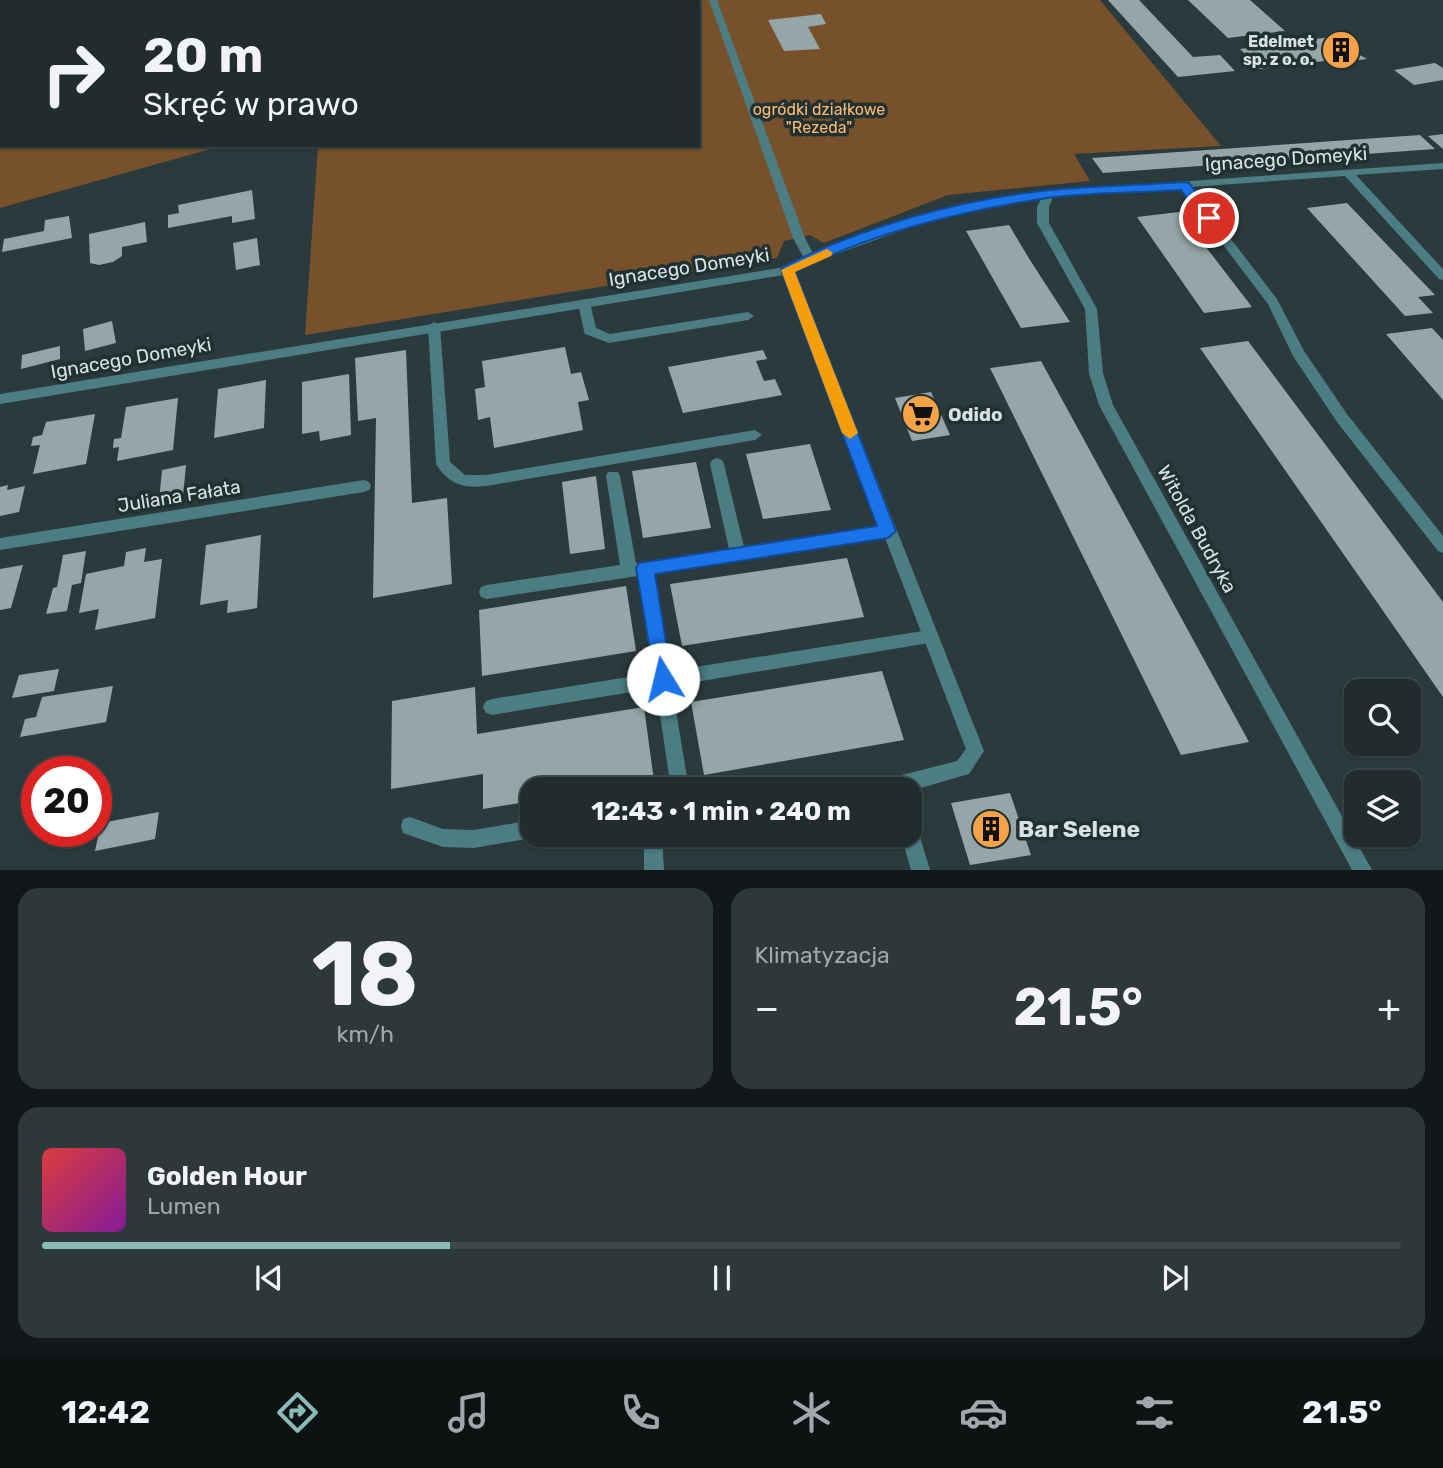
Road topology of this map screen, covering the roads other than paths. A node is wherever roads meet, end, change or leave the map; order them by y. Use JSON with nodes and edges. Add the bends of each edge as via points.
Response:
{"nodes":[{"id":1,"x":713,"y":0,"type":"edge"},
{"id":2,"x":1443,"y":166,"type":"edge"},
{"id":3,"x":1349,"y":174,"type":"junction"},
{"id":4,"x":1184,"y":186,"type":"junction"},
{"id":5,"x":1049,"y":194,"type":"junction"},
{"id":6,"x":810,"y":259,"type":"junction"},
{"id":7,"x":788,"y":270,"type":"junction"},
{"id":8,"x":1443,"y":276,"type":"edge"},
{"id":9,"x":584,"y":303,"type":"junction"},
{"id":10,"x":748,"y":316,"type":"dead end"},
{"id":11,"x":433,"y":327,"type":"junction"},
{"id":12,"x":0,"y":399,"type":"edge"},
{"id":13,"x":755,"y":435,"type":"dead end"},
{"id":14,"x":717,"y":464,"type":"dead end"},
{"id":15,"x":613,"y":476,"type":"dead end"},
{"id":16,"x":364,"y":486,"type":"dead end"},
{"id":17,"x":888,"y":531,"type":"junction"},
{"id":18,"x":0,"y":544,"type":"edge"},
{"id":19,"x":1443,"y":547,"type":"edge"},
{"id":20,"x":738,"y":554,"type":"junction"},
{"id":21,"x":637,"y":569,"type":"junction"},
{"id":22,"x":487,"y":592,"type":"dead end"},
{"id":23,"x":929,"y":636,"type":"junction"},
{"id":24,"x":663,"y":679,"type":"junction"},
{"id":25,"x":492,"y":707,"type":"dead end"},
{"id":26,"x":678,"y":777,"type":"edge"},
{"id":27,"x":922,"y":780,"type":"edge"},
{"id":28,"x":410,"y":826,"type":"dead end"},
{"id":29,"x":520,"y":831,"type":"edge"},
{"id":30,"x":653,"y":847,"type":"edge"},
{"id":31,"x":914,"y":847,"type":"edge"},
{"id":32,"x":654,"y":870,"type":"edge"},
{"id":33,"x":921,"y":870,"type":"edge"},
{"id":34,"x":1363,"y":870,"type":"edge"}],
"edges":[{"from":1,"to":6,"type":"street"},
{"from":2,"to":3,"type":"street","name":"Ignacego Domeyki"},
{"from":3,"to":4,"type":"street","name":"Ignacego Domeyki"},
{"from":3,"to":8,"type":"street"},
{"from":4,"to":5,"type":"street","name":"Ignacego Domeyki"},
{"from":4,"to":19,"type":"street","via":[[1273,302],[1298,353],[1342,418]]},
{"from":5,"to":6,"type":"street","name":"Ignacego Domeyki","via":[[931,216]]},
{"from":5,"to":34,"type":"street","name":"Witolda Budryka","via":[[1043,223],[1091,309],[1096,373],[1106,405]]},
{"from":6,"to":7,"type":"street","name":"Ignacego Domeyki"},
{"from":7,"to":9,"type":"street","name":"Ignacego Domeyki"},
{"from":7,"to":17,"type":"street"},
{"from":9,"to":10,"type":"street","via":[[590,331],[609,339]]},
{"from":9,"to":11,"type":"street","name":"Ignacego Domeyki"},
{"from":11,"to":12,"type":"street","name":"Ignacego Domeyki"},
{"from":11,"to":13,"type":"street","via":[[443,464],[453,478],[471,483]]},
{"from":14,"to":20,"type":"street"},
{"from":15,"to":21,"type":"street"},
{"from":16,"to":18,"type":"street","name":"Juliana Fałata"},
{"from":17,"to":20,"type":"street"},
{"from":17,"to":23,"type":"street"},
{"from":20,"to":21,"type":"street"},
{"from":21,"to":22,"type":"street"},
{"from":21,"to":24,"type":"street"},
{"from":23,"to":24,"type":"street"},
{"from":23,"to":27,"type":"street","via":[[975,751],[963,768]]},
{"from":24,"to":25,"type":"street"},
{"from":24,"to":26,"type":"street"},
{"from":28,"to":29,"type":"street","via":[[443,838],[474,839]]},
{"from":30,"to":32,"type":"street"},
{"from":31,"to":33,"type":"street"}]}
